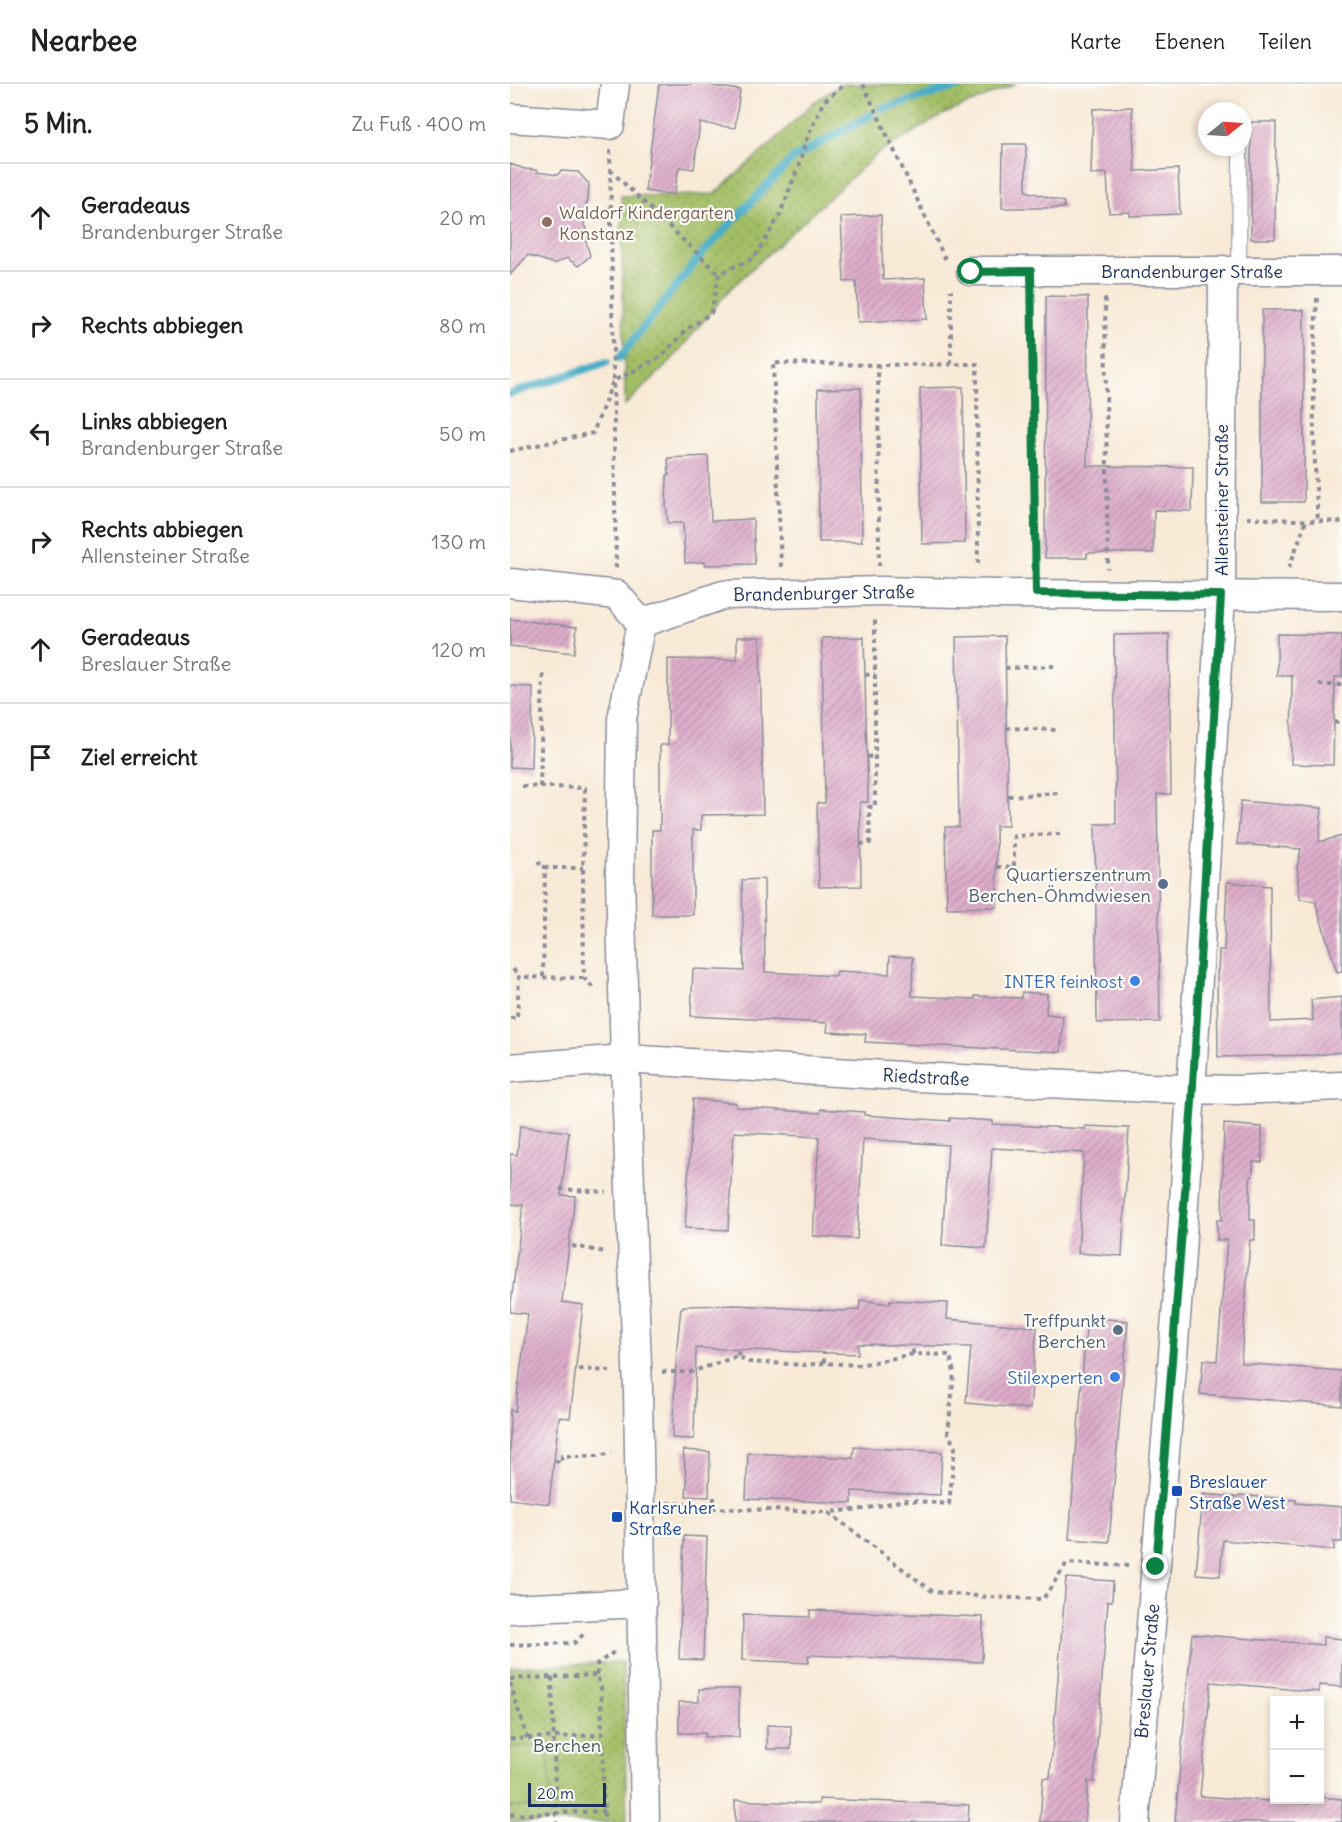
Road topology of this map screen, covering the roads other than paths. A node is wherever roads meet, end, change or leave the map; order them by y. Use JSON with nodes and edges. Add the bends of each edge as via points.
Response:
{"nodes":[{"id":1,"x":615,"y":84,"type":"edge"},
{"id":2,"x":510,"y":118,"type":"edge"},
{"id":3,"x":1239,"y":156,"type":"edge"},
{"id":4,"x":1231,"y":270,"type":"junction"},
{"id":5,"x":1330,"y":271,"type":"edge"},
{"id":6,"x":961,"y":272,"type":"road end"},
{"id":7,"x":510,"y":583,"type":"edge"},
{"id":8,"x":1221,"y":595,"type":"junction"},
{"id":9,"x":1342,"y":596,"type":"edge"},
{"id":10,"x":641,"y":622,"type":"junction"},
{"id":11,"x":625,"y":1059,"type":"junction"},
{"id":12,"x":510,"y":1068,"type":"edge"},
{"id":13,"x":1342,"y":1086,"type":"edge"},
{"id":14,"x":1192,"y":1089,"type":"junction"},
{"id":15,"x":642,"y":1603,"type":"junction"},
{"id":16,"x":510,"y":1609,"type":"edge"},
{"id":17,"x":645,"y":1822,"type":"edge"},
{"id":18,"x":1135,"y":1822,"type":"edge"}],
"edges":[{"from":1,"to":2,"type":"street","via":[[610,125]]},
{"from":3,"to":4,"type":"lane"},
{"from":4,"to":5,"type":"street","name":"Brandenburger Straße"},
{"from":4,"to":6,"type":"street","name":"Brandenburger Straße"},
{"from":4,"to":8,"type":"street","name":"Allensteiner Straße"},
{"from":7,"to":10,"type":"street","via":[[617,594]]},
{"from":8,"to":9,"type":"street","name":"Brandenburger Straße"},
{"from":8,"to":10,"type":"street","name":"Brandenburger Straße","via":[[877,591],[723,595]]},
{"from":8,"to":14,"type":"street","name":"Allensteiner Straße"},
{"from":10,"to":11,"type":"street","via":[[622,719],[620,876]]},
{"from":11,"to":12,"type":"street","name":"Riedstraße"},
{"from":11,"to":14,"type":"street","name":"Riedstraße"},
{"from":11,"to":15,"type":"street","via":[[638,1372]]},
{"from":13,"to":14,"type":"street","name":"Riedstraße"},
{"from":14,"to":18,"type":"street","name":"Breslauer Straße"},
{"from":15,"to":16,"type":"street"},
{"from":15,"to":17,"type":"street"}]}
